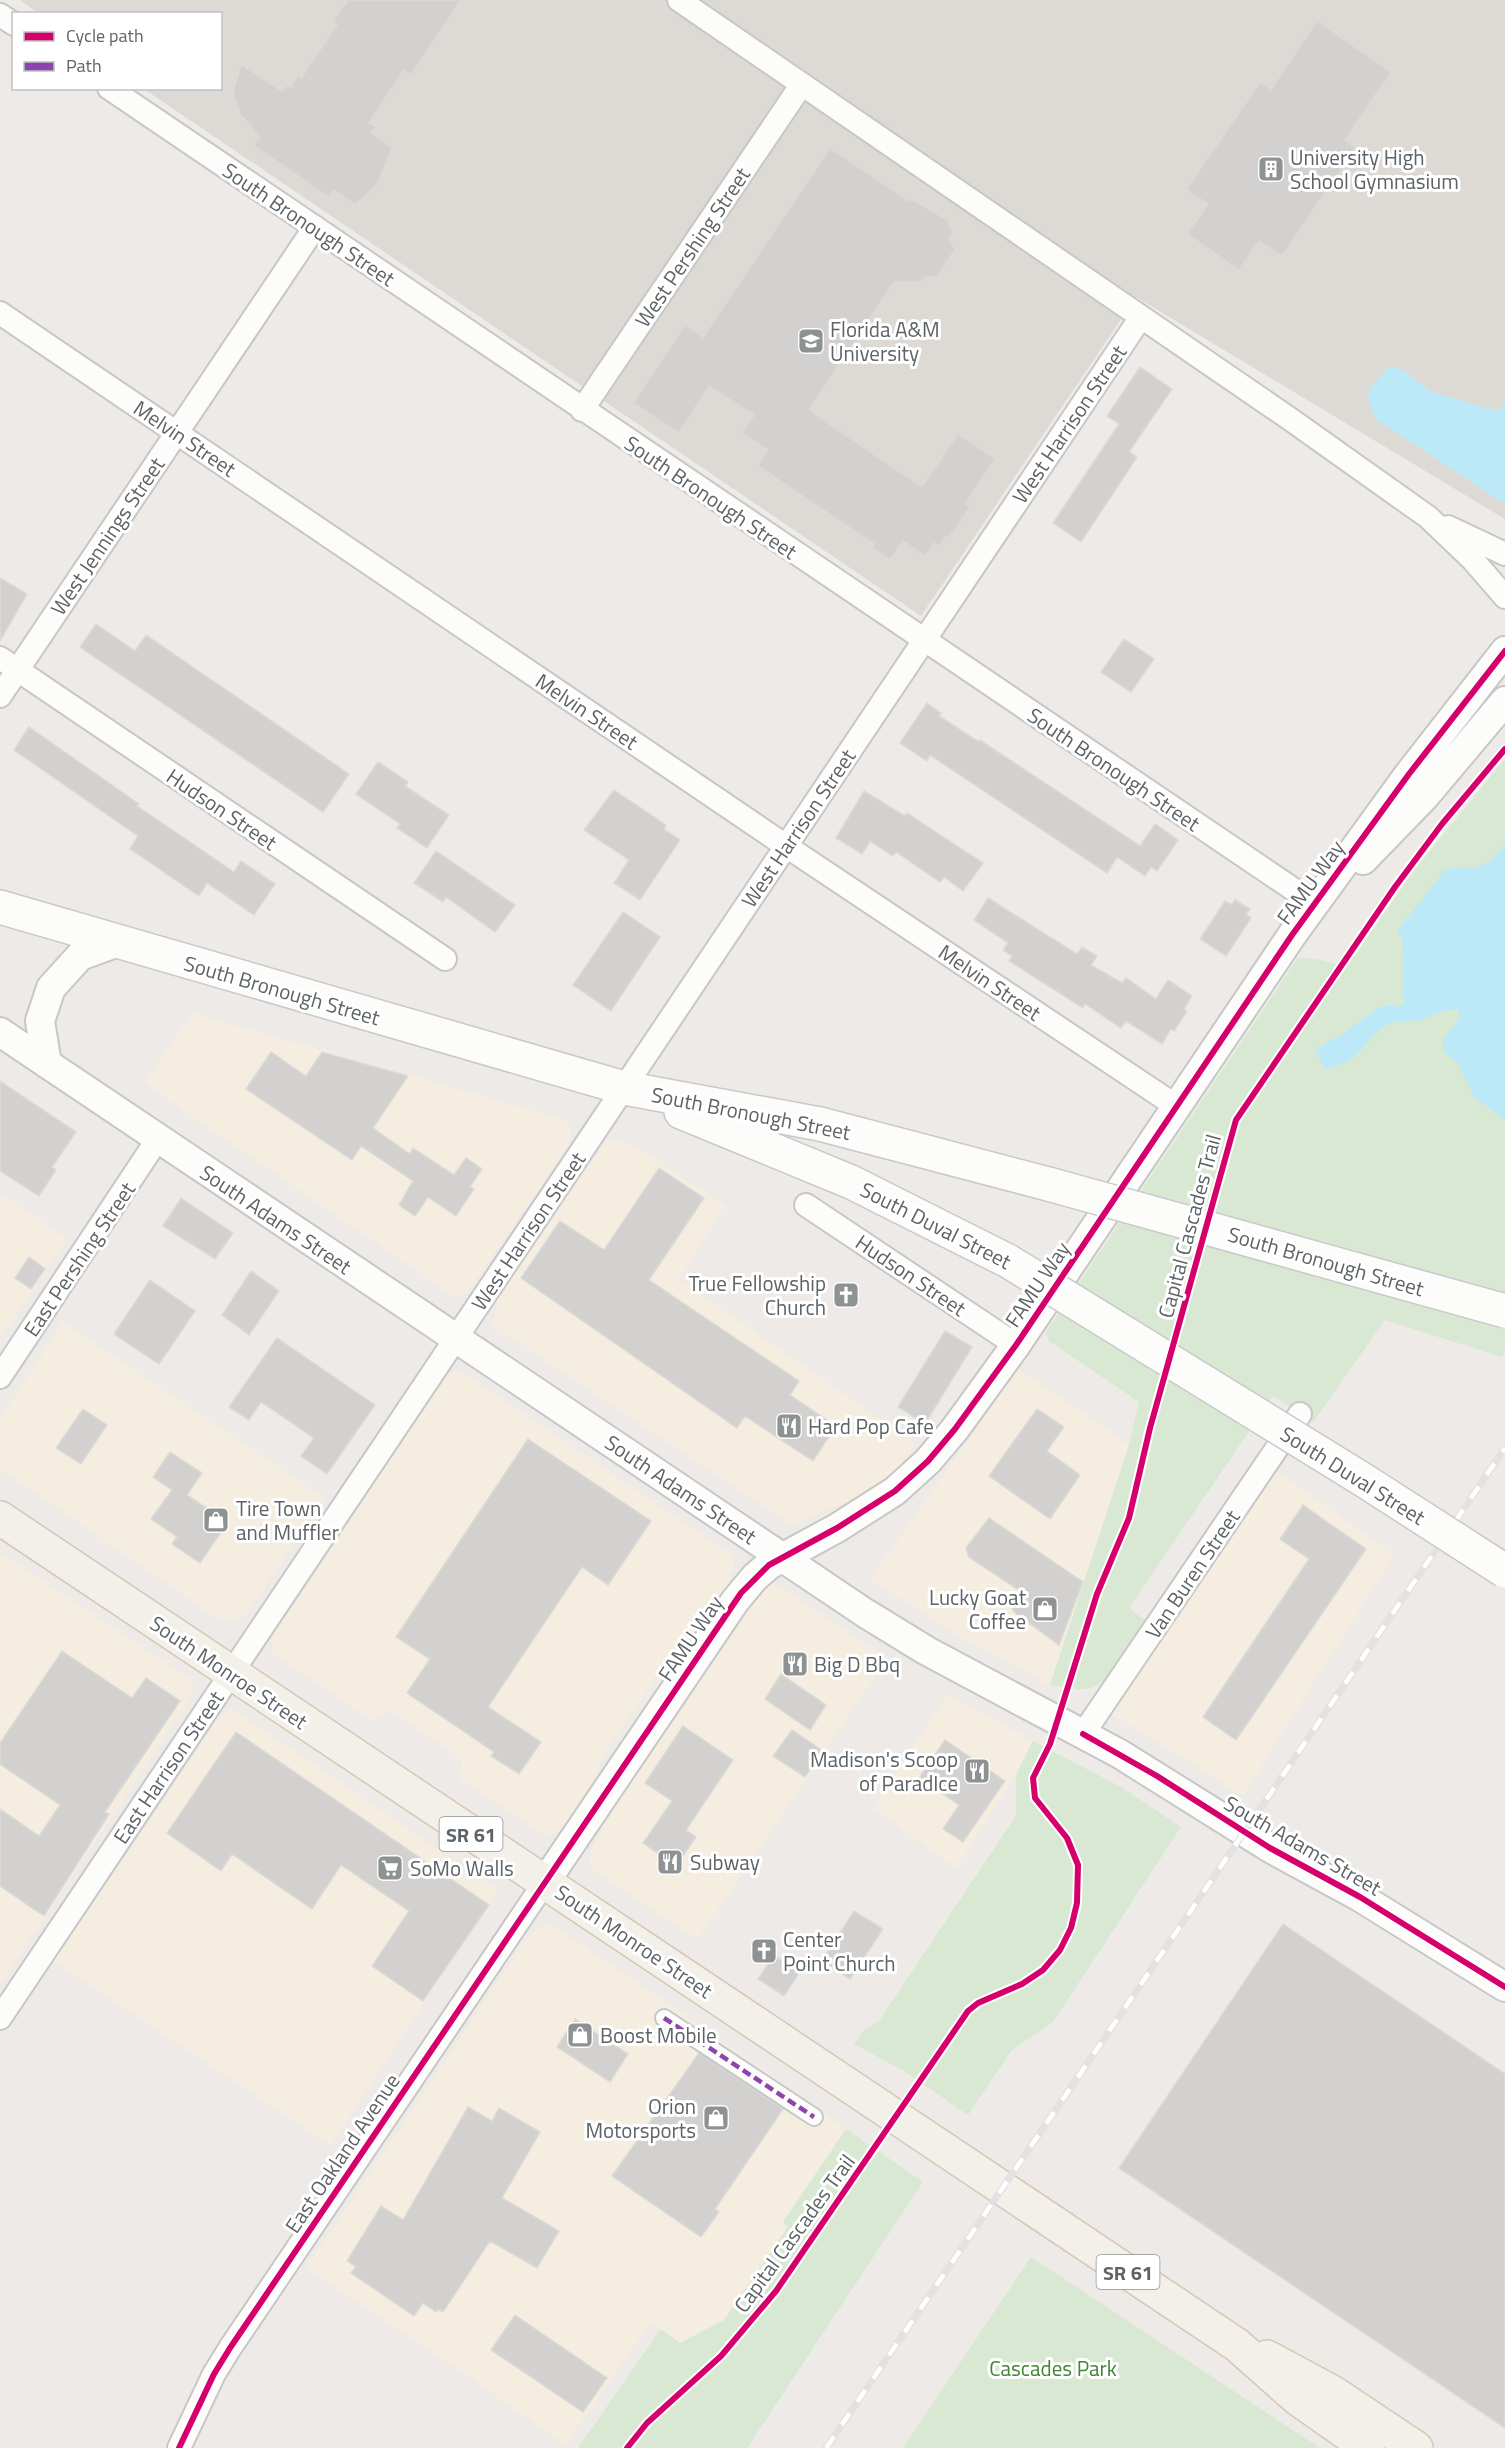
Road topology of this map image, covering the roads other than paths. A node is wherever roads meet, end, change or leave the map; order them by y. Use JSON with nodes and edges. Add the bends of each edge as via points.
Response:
{"nodes":[{"id":1,"x":679,"y":0,"type":"edge"},
{"id":2,"x":802,"y":84,"type":"junction"},
{"id":3,"x":112,"y":90,"type":"edge"},
{"id":4,"x":315,"y":227,"type":"junction"},
{"id":5,"x":0,"y":313,"type":"edge"},
{"id":6,"x":1141,"y":317,"type":"junction"},
{"id":7,"x":582,"y":410,"type":"junction"},
{"id":8,"x":177,"y":433,"type":"junction"},
{"id":9,"x":1428,"y":517,"type":"junction"},
{"id":10,"x":1505,"y":554,"type":"edge"},
{"id":11,"x":1505,"y":597,"type":"edge"},
{"id":12,"x":923,"y":641,"type":"junction"},
{"id":13,"x":1505,"y":651,"type":"edge"},
{"id":14,"x":9,"y":664,"type":"edge"},
{"id":15,"x":0,"y":696,"type":"edge"},
{"id":16,"x":1505,"y":701,"type":"edge"},
{"id":17,"x":786,"y":846,"type":"junction"},
{"id":18,"x":1315,"y":904,"type":"junction"},
{"id":19,"x":0,"y":907,"type":"edge"},
{"id":20,"x":118,"y":942,"type":"junction"},
{"id":21,"x":445,"y":959,"type":"dead end"},
{"id":22,"x":0,"y":1032,"type":"edge"},
{"id":23,"x":47,"y":1064,"type":"junction"},
{"id":24,"x":624,"y":1088,"type":"junction"},
{"id":25,"x":1176,"y":1106,"type":"junction"},
{"id":26,"x":157,"y":1140,"type":"junction"},
{"id":27,"x":806,"y":1204,"type":"dead end"},
{"id":28,"x":1505,"y":1311,"type":"edge"},
{"id":29,"x":456,"y":1338,"type":"junction"},
{"id":30,"x":1016,"y":1345,"type":"junction"},
{"id":31,"x":0,"y":1377,"type":"edge"},
{"id":32,"x":1300,"y":1413,"type":"dead end"},
{"id":33,"x":0,"y":1518,"type":"edge"},
{"id":34,"x":783,"y":1557,"type":"junction"},
{"id":35,"x":1505,"y":1571,"type":"edge"},
{"id":36,"x":231,"y":1673,"type":"junction"},
{"id":37,"x":1083,"y":1734,"type":"junction"},
{"id":38,"x":545,"y":1882,"type":"junction"},
{"id":39,"x":1505,"y":1987,"type":"edge"},
{"id":40,"x":0,"y":2018,"type":"edge"},
{"id":41,"x":664,"y":2018,"type":"dead end"},
{"id":42,"x":814,"y":2117,"type":"dead end"},
{"id":43,"x":1237,"y":2345,"type":"junction"},
{"id":44,"x":178,"y":2448,"type":"edge"},
{"id":45,"x":1368,"y":2448,"type":"edge"},
{"id":46,"x":1416,"y":2448,"type":"edge"}],
"edges":[{"from":1,"to":2,"type":"street"},
{"from":2,"to":6,"type":"street"},
{"from":2,"to":7,"type":"street","name":"West Pershing Street"},
{"from":3,"to":4,"type":"street","name":"South Bronough Street"},
{"from":4,"to":7,"type":"street","name":"South Bronough Street"},
{"from":4,"to":8,"type":"street","name":"West Jennings Street"},
{"from":5,"to":8,"type":"street","name":"Melvin Street"},
{"from":6,"to":9,"type":"street"},
{"from":6,"to":12,"type":"street","name":"West Harrison Street"},
{"from":7,"to":12,"type":"street","name":"South Bronough Street"},
{"from":8,"to":14,"type":"street","name":"West Jennings Street"},
{"from":8,"to":17,"type":"street","name":"Melvin Street"},
{"from":9,"to":10,"type":"street"},
{"from":9,"to":11,"type":"street"},
{"from":12,"to":17,"type":"street","name":"West Harrison Street"},
{"from":12,"to":18,"type":"street","name":"South Bronough Street"},
{"from":13,"to":18,"type":"street","name":"FAMU Way"},
{"from":14,"to":15,"type":"street","name":"West Jennings Street"},
{"from":14,"to":21,"type":"street","name":"Hudson Street"},
{"from":16,"to":18,"type":"street","name":"FAMU Way","via":[[1407,816]]},
{"from":17,"to":24,"type":"street","name":"West Harrison Street"},
{"from":17,"to":25,"type":"street","name":"Melvin Street"},
{"from":18,"to":25,"type":"street","name":"FAMU Way"},
{"from":19,"to":20,"type":"main road","name":"South Bronough Street"},
{"from":20,"to":23,"type":"street","via":[[80,956],[51,988],[40,1021]]},
{"from":20,"to":24,"type":"main road","name":"South Bronough Street"},
{"from":22,"to":23,"type":"street","name":"South Adams Street"},
{"from":23,"to":26,"type":"street","name":"South Adams Street"},
{"from":24,"to":28,"type":"main road","name":"South Bronough Street","bridge":true,"via":[[820,1124]]},
{"from":24,"to":29,"type":"street","name":"West Harrison Street"},
{"from":24,"to":35,"type":"main road","name":"South Duval Street","bridge":true,"via":[[851,1182],[1008,1261]]},
{"from":25,"to":30,"type":"street","name":"FAMU Way"},
{"from":26,"to":29,"type":"street","name":"South Adams Street"},
{"from":26,"to":31,"type":"street","name":"East Pershing Street"},
{"from":27,"to":30,"type":"street","name":"Hudson Street"},
{"from":29,"to":34,"type":"street","name":"South Adams Street"},
{"from":29,"to":36,"type":"street","name":"East Harrison Street"},
{"from":30,"to":34,"type":"street","name":"FAMU Way","via":[[955,1429],[917,1472],[868,1509]]},
{"from":32,"to":37,"type":"street","name":"Van Buren Street"},
{"from":33,"to":36,"type":"main road","name":"South Monroe Street","number":"SR 61"},
{"from":34,"to":37,"type":"street","name":"South Adams Street","via":[[927,1651]]},
{"from":34,"to":38,"type":"street","name":"FAMU Way","via":[[755,1577],[735,1601]]},
{"from":36,"to":38,"type":"main road","name":"South Monroe Street","number":"SR 61"},
{"from":36,"to":40,"type":"street","name":"East Harrison Street"},
{"from":37,"to":39,"type":"street","name":"South Adams Street"},
{"from":38,"to":43,"type":"main road","name":"South Monroe Street","number":"SR 61"},
{"from":38,"to":44,"type":"street","name":"East Oakland Avenue","via":[[230,2348]]},
{"from":41,"to":42,"type":"street"},
{"from":43,"to":45,"type":"main road","name":"South Monroe Street","number":"SR 61","via":[[1298,2399]]},
{"from":43,"to":46,"type":"main road","name":"South Monroe Street","number":"SR 61","via":[[1313,2380]]}]}
